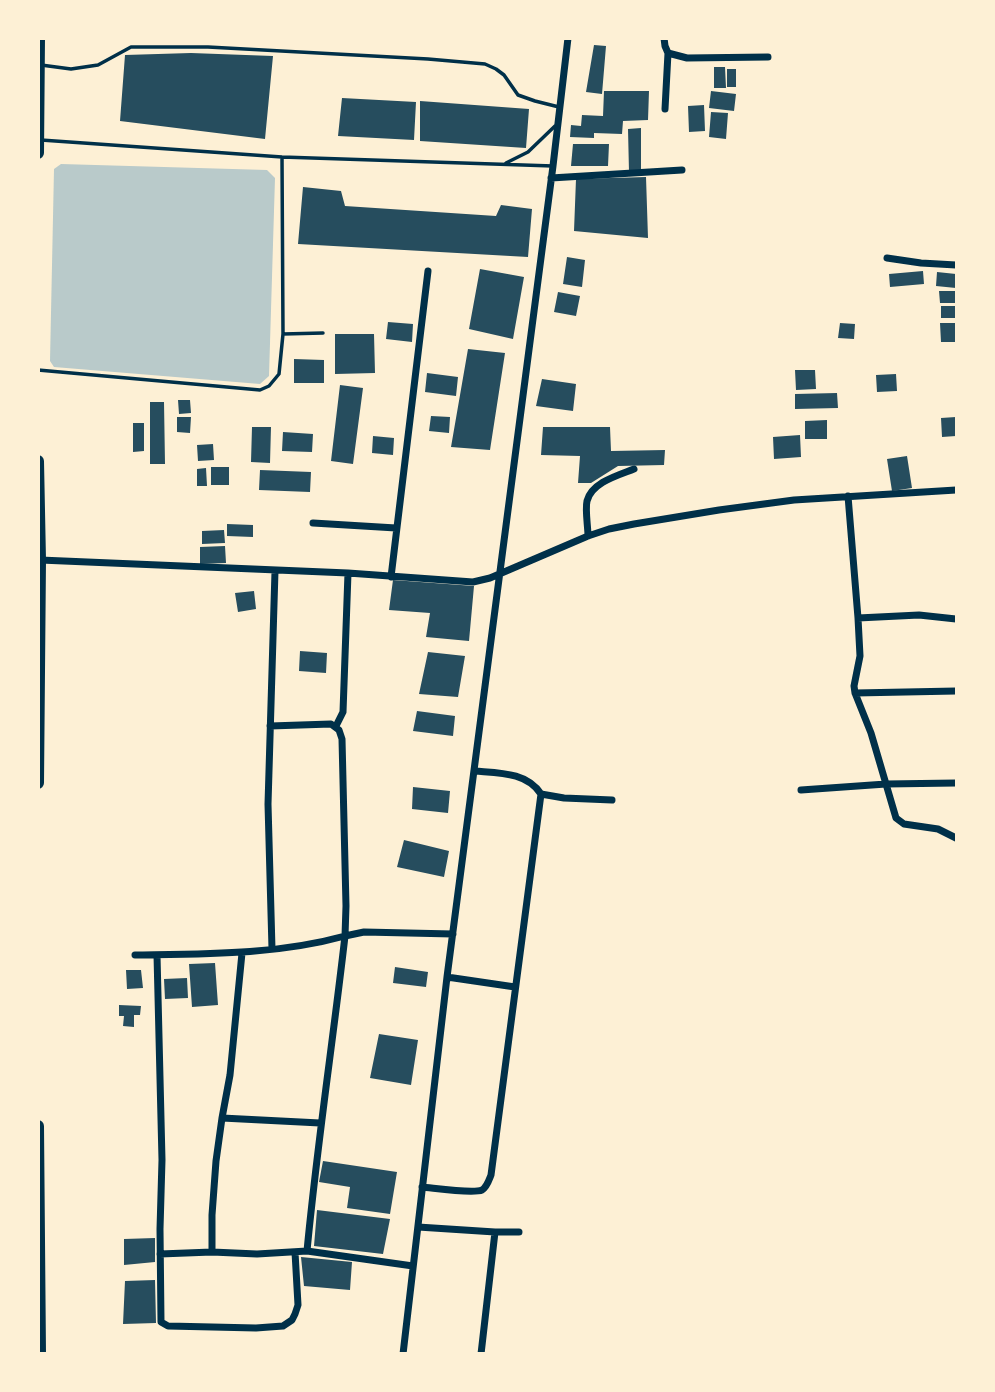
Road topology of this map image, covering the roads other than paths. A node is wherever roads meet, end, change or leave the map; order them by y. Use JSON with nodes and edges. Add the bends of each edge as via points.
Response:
{"nodes":[{"id":1,"x":39,"y":38,"type":"edge"},
{"id":2,"x":568,"y":38,"type":"edge"},
{"id":3,"x":664,"y":38,"type":"edge"},
{"id":4,"x":668,"y":52,"type":"junction"},
{"id":5,"x":768,"y":57,"type":"dead end"},
{"id":6,"x":39,"y":65,"type":"edge"},
{"id":7,"x":560,"y":107,"type":"junction"},
{"id":8,"x":665,"y":109,"type":"dead end"},
{"id":9,"x":558,"y":123,"type":"junction"},
{"id":10,"x":38,"y":140,"type":"edge"},
{"id":11,"x":38,"y":153,"type":"edge"},
{"id":12,"x":282,"y":157,"type":"junction"},
{"id":13,"x":504,"y":164,"type":"junction"},
{"id":14,"x":552,"y":166,"type":"junction"},
{"id":15,"x":682,"y":170,"type":"dead end"},
{"id":16,"x":551,"y":178,"type":"junction"},
{"id":17,"x":887,"y":258,"type":"dead end"},
{"id":18,"x":957,"y":265,"type":"edge"},
{"id":19,"x":428,"y":271,"type":"dead end"},
{"id":20,"x":323,"y":333,"type":"dead end"},
{"id":21,"x":283,"y":334,"type":"junction"},
{"id":22,"x":38,"y":370,"type":"edge"},
{"id":23,"x":38,"y":461,"type":"edge"},
{"id":24,"x":634,"y":469,"type":"dead end"},
{"id":25,"x":957,"y":490,"type":"edge"},
{"id":26,"x":848,"y":496,"type":"junction"},
{"id":27,"x":313,"y":523,"type":"dead end"},
{"id":28,"x":396,"y":528,"type":"junction"},
{"id":29,"x":588,"y":536,"type":"junction"},
{"id":30,"x":40,"y":561,"type":"edge"},
{"id":31,"x":275,"y":571,"type":"junction"},
{"id":32,"x":348,"y":573,"type":"junction"},
{"id":33,"x":500,"y":573,"type":"junction"},
{"id":34,"x":390,"y":577,"type":"junction"},
{"id":35,"x":858,"y":618,"type":"junction"},
{"id":36,"x":957,"y":619,"type":"edge"},
{"id":37,"x":957,"y":691,"type":"edge"},
{"id":38,"x":855,"y":693,"type":"junction"},
{"id":39,"x":270,"y":726,"type":"junction"},
{"id":40,"x":336,"y":726,"type":"junction"},
{"id":41,"x":475,"y":771,"type":"junction"},
{"id":42,"x":38,"y":783,"type":"edge"},
{"id":43,"x":957,"y":783,"type":"edge"},
{"id":44,"x":886,"y":784,"type":"junction"},
{"id":45,"x":801,"y":790,"type":"dead end"},
{"id":46,"x":541,"y":794,"type":"junction"},
{"id":47,"x":612,"y":800,"type":"dead end"},
{"id":48,"x":957,"y":838,"type":"edge"},
{"id":49,"x":453,"y":934,"type":"junction"},
{"id":50,"x":345,"y":936,"type":"junction"},
{"id":51,"x":272,"y":949,"type":"junction"},
{"id":52,"x":242,"y":953,"type":"junction"},
{"id":53,"x":135,"y":955,"type":"dead end"},
{"id":54,"x":157,"y":955,"type":"junction"},
{"id":55,"x":447,"y":977,"type":"junction"},
{"id":56,"x":515,"y":987,"type":"junction"},
{"id":57,"x":222,"y":1118,"type":"junction"},
{"id":58,"x":320,"y":1123,"type":"junction"},
{"id":59,"x":38,"y":1126,"type":"edge"},
{"id":60,"x":422,"y":1187,"type":"junction"},
{"id":61,"x":418,"y":1227,"type":"junction"},
{"id":62,"x":519,"y":1231,"type":"dead end"},
{"id":63,"x":495,"y":1232,"type":"junction"},
{"id":64,"x":307,"y":1251,"type":"junction"},
{"id":65,"x":212,"y":1252,"type":"junction"},
{"id":66,"x":295,"y":1252,"type":"junction"},
{"id":67,"x":160,"y":1254,"type":"junction"},
{"id":68,"x":413,"y":1266,"type":"junction"},
{"id":69,"x":40,"y":1353,"type":"edge"},
{"id":70,"x":403,"y":1353,"type":"edge"},
{"id":71,"x":481,"y":1353,"type":"edge"}],
"edges":[{"from":1,"to":6,"type":"main road"},
{"from":2,"to":7,"type":"street"},
{"from":3,"to":4,"type":"street"},
{"from":4,"to":5,"type":"street","via":[[687,58]]},
{"from":4,"to":8,"type":"street"},
{"from":6,"to":7,"type":"lane","via":[[71,69],[98,65],[131,47],[428,59],[485,64],[504,75],[519,95]]},
{"from":6,"to":10,"type":"main road"},
{"from":7,"to":9,"type":"street"},
{"from":9,"to":13,"type":"lane","via":[[527,152]]},
{"from":9,"to":14,"type":"street"},
{"from":10,"to":11,"type":"main road"},
{"from":10,"to":12,"type":"lane"},
{"from":12,"to":13,"type":"lane"},
{"from":12,"to":21,"type":"lane"},
{"from":13,"to":14,"type":"lane"},
{"from":14,"to":16,"type":"street"},
{"from":15,"to":16,"type":"street"},
{"from":16,"to":33,"type":"street"},
{"from":17,"to":18,"type":"street"},
{"from":19,"to":28,"type":"street"},
{"from":20,"to":21,"type":"lane"},
{"from":21,"to":22,"type":"lane","via":[[279,374],[260,390]]},
{"from":23,"to":30,"type":"main road"},
{"from":24,"to":29,"type":"street","via":[[595,488],[587,500]]},
{"from":25,"to":26,"type":"street"},
{"from":26,"to":29,"type":"street","via":[[719,510]]},
{"from":26,"to":35,"type":"street"},
{"from":27,"to":28,"type":"street"},
{"from":28,"to":34,"type":"street"},
{"from":29,"to":33,"type":"street"},
{"from":30,"to":31,"type":"street"},
{"from":30,"to":42,"type":"main road"},
{"from":31,"to":32,"type":"street"},
{"from":31,"to":39,"type":"street"},
{"from":32,"to":34,"type":"street"},
{"from":32,"to":40,"type":"street","via":[[343,712]]},
{"from":33,"to":34,"type":"street","via":[[473,582]]},
{"from":33,"to":41,"type":"street"},
{"from":35,"to":36,"type":"street","via":[[919,615]]},
{"from":35,"to":38,"type":"street","via":[[860,656]]},
{"from":37,"to":38,"type":"street"},
{"from":38,"to":44,"type":"street"},
{"from":39,"to":40,"type":"street"},
{"from":39,"to":51,"type":"street"},
{"from":40,"to":50,"type":"street","via":[[342,739]]},
{"from":41,"to":46,"type":"street","via":[[525,779]]},
{"from":41,"to":49,"type":"street"},
{"from":43,"to":44,"type":"street"},
{"from":44,"to":45,"type":"street"},
{"from":44,"to":48,"type":"street","via":[[899,822],[938,829]]},
{"from":46,"to":47,"type":"street"},
{"from":46,"to":56,"type":"street"},
{"from":49,"to":50,"type":"street","via":[[365,932]]},
{"from":49,"to":55,"type":"street"},
{"from":50,"to":51,"type":"street"},
{"from":50,"to":58,"type":"street"},
{"from":51,"to":52,"type":"street"},
{"from":52,"to":54,"type":"street"},
{"from":52,"to":57,"type":"street"},
{"from":53,"to":54,"type":"street"},
{"from":54,"to":67,"type":"street"},
{"from":55,"to":56,"type":"street"},
{"from":55,"to":60,"type":"street"},
{"from":56,"to":60,"type":"street","via":[[487,1185],[471,1191]]},
{"from":57,"to":58,"type":"street"},
{"from":57,"to":65,"type":"street"},
{"from":58,"to":64,"type":"street"},
{"from":59,"to":69,"type":"main road"},
{"from":60,"to":61,"type":"street"},
{"from":61,"to":63,"type":"street"},
{"from":61,"to":68,"type":"street"},
{"from":62,"to":63,"type":"street"},
{"from":63,"to":71,"type":"street"},
{"from":64,"to":66,"type":"street"},
{"from":64,"to":68,"type":"street"},
{"from":65,"to":66,"type":"street"},
{"from":65,"to":67,"type":"street"},
{"from":66,"to":67,"type":"street","via":[[298,1305],[292,1320],[270,1328],[164,1324],[160,1318]]},
{"from":68,"to":70,"type":"street"}]}
